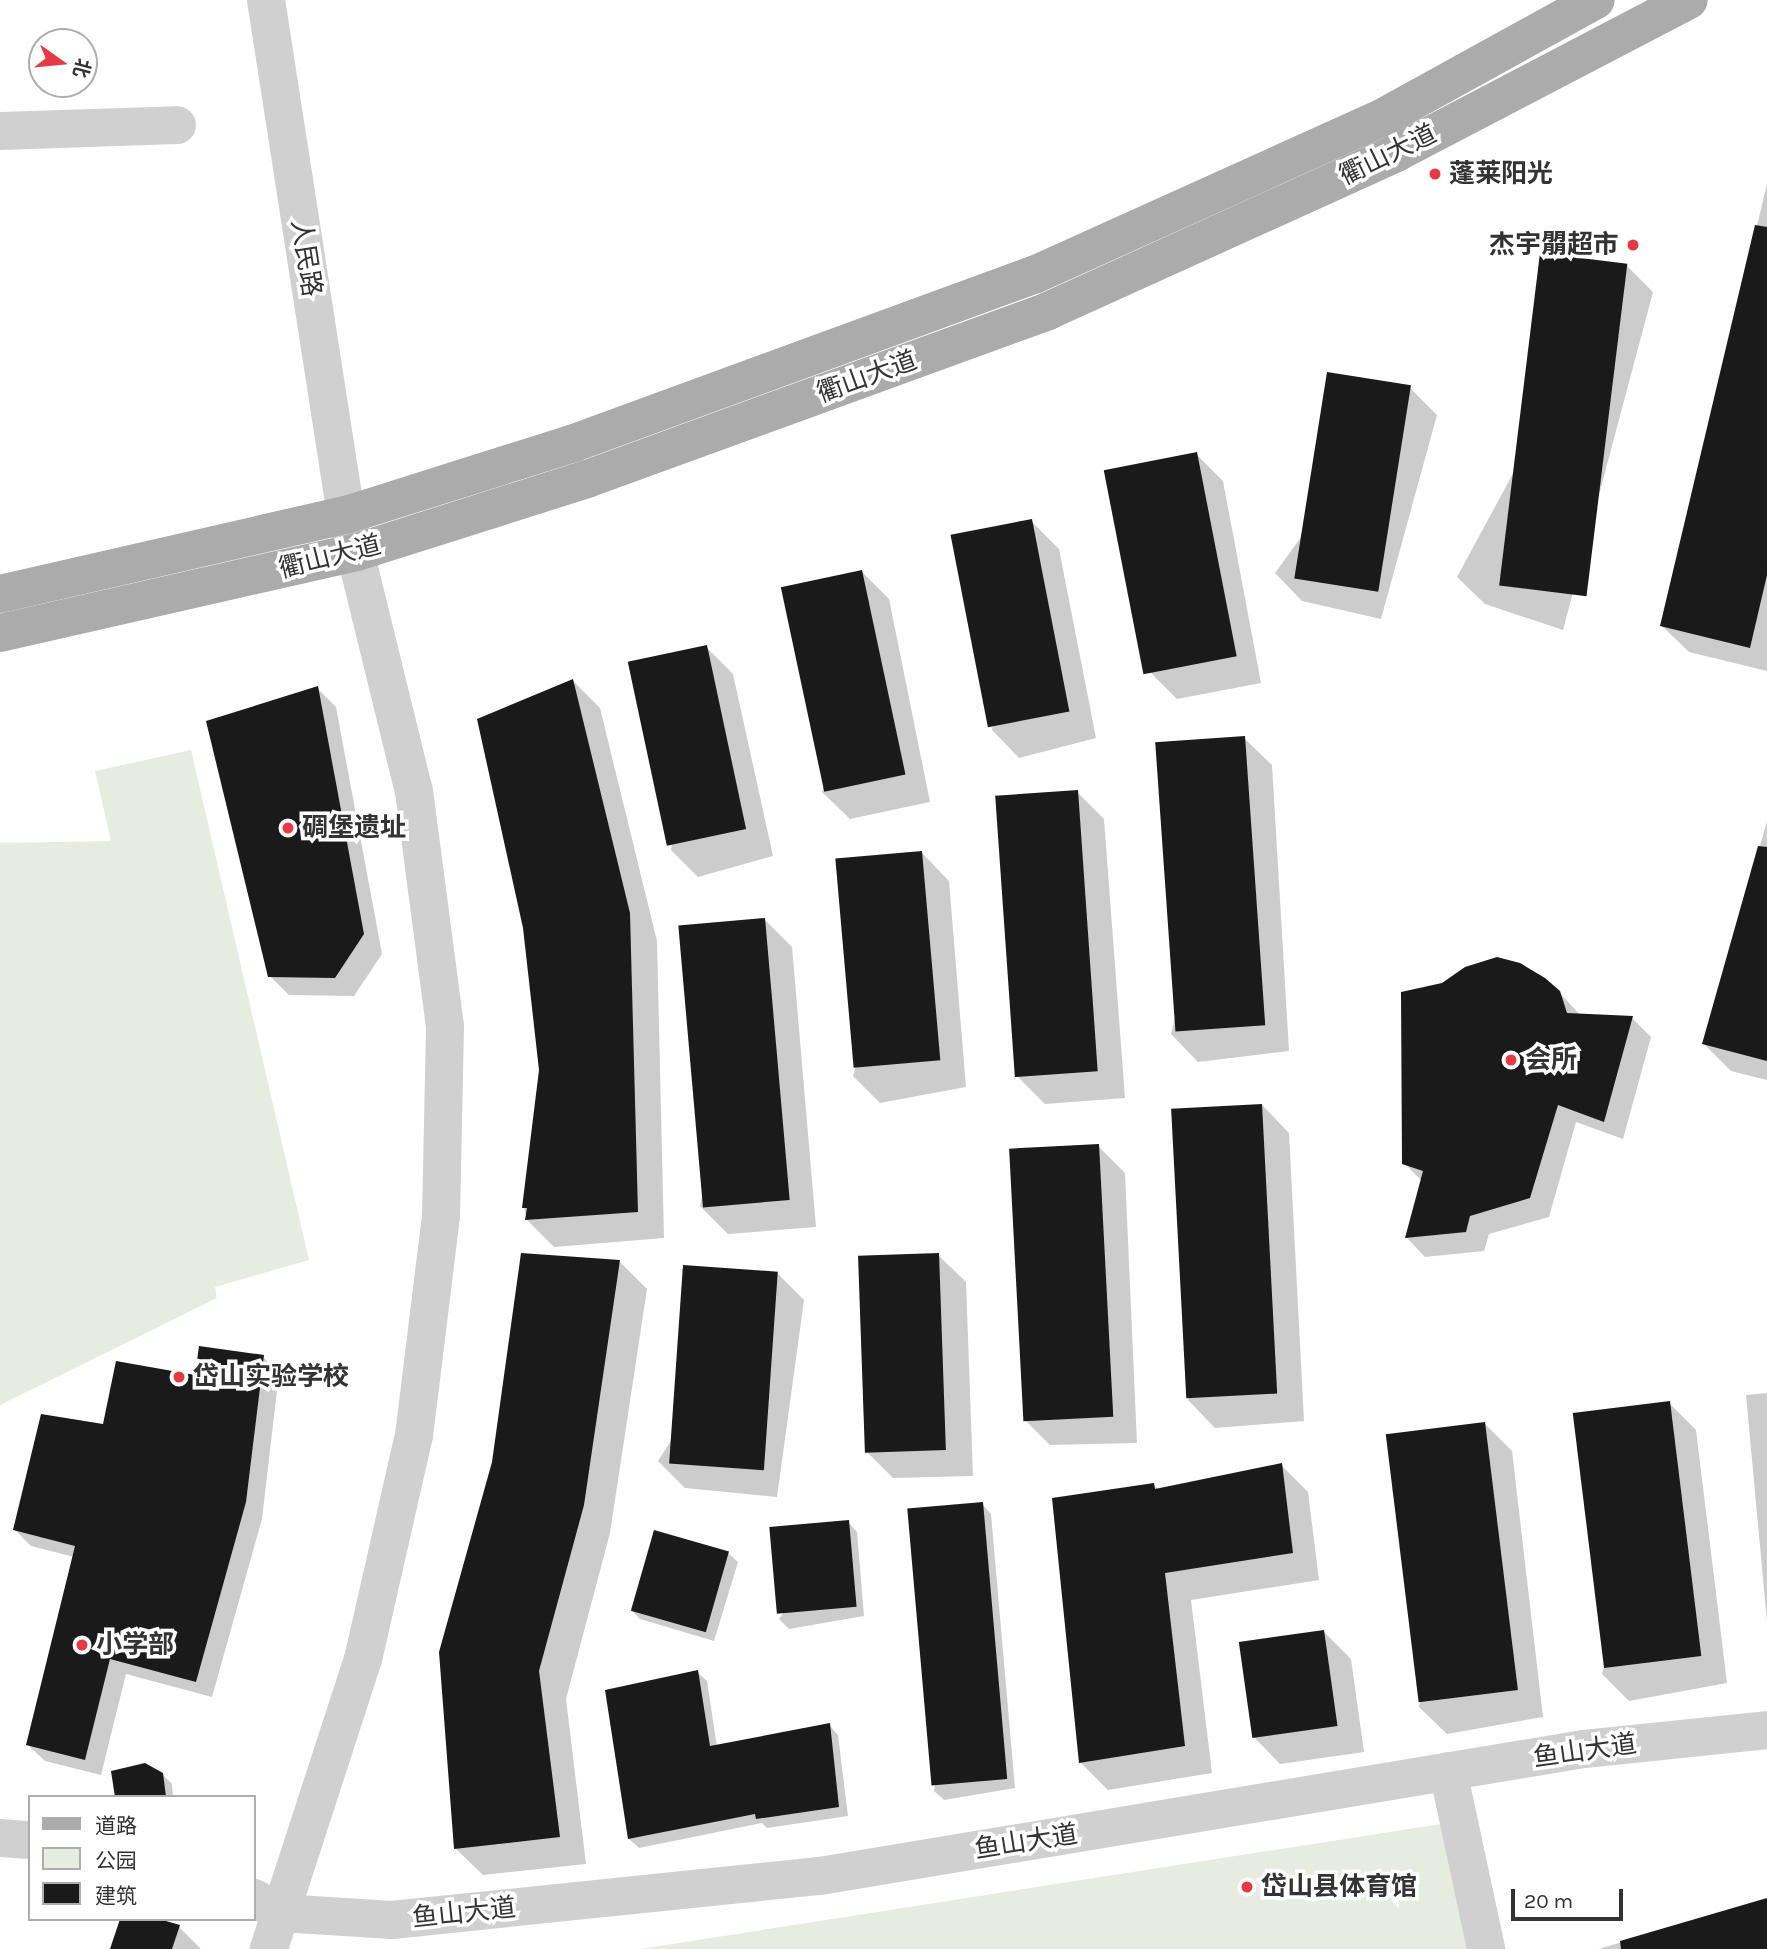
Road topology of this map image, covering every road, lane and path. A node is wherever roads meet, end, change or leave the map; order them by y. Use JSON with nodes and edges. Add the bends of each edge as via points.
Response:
{"nodes":[{"id":1,"x":266,"y":0,"type":"edge"},
{"id":2,"x":1596,"y":0,"type":"edge"},
{"id":3,"x":1689,"y":0,"type":"edge"},
{"id":4,"x":177,"y":125,"type":"dead end"},
{"id":5,"x":0,"y":131,"type":"edge"},
{"id":6,"x":346,"y":515,"type":"junction"},
{"id":7,"x":357,"y":552,"type":"junction"},
{"id":8,"x":0,"y":594,"type":"edge"},
{"id":9,"x":0,"y":633,"type":"edge"},
{"id":10,"x":1767,"y":1730,"type":"edge"},
{"id":11,"x":1448,"y":1772,"type":"junction"},
{"id":12,"x":0,"y":1838,"type":"edge"},
{"id":13,"x":28,"y":1840,"type":"edge"},
{"id":14,"x":268,"y":1906,"type":"edge"},
{"id":15,"x":269,"y":1949,"type":"edge"},
{"id":16,"x":1486,"y":1949,"type":"edge"}],
"edges":[{"from":1,"to":6,"type":"street","name":"人民路"},
{"from":2,"to":6,"type":"main road","name":"衢山大道","via":[[1382,118],[1034,275],[575,443]]},
{"from":3,"to":7,"type":"main road","name":"衢山大道","via":[[1398,152],[1048,310],[587,479]]},
{"from":4,"to":5,"type":"street"},
{"from":6,"to":7,"type":"street","name":"人民路"},
{"from":6,"to":8,"type":"main road","name":"衢山大道"},
{"from":7,"to":9,"type":"main road","name":"衢山大道"},
{"from":7,"to":14,"type":"street","name":"人民路","via":[[414,791],[445,1027],[441,1216],[414,1435],[363,1659]]},
{"from":10,"to":11,"type":"street","name":"鱼山大道","via":[[1584,1749]]},
{"from":11,"to":14,"type":"street","name":"鱼山大道","via":[[820,1876],[392,1920]]},
{"from":11,"to":16,"type":"street"},
{"from":12,"to":13,"type":"street"},
{"from":14,"to":15,"type":"street","name":"人民路"}]}
